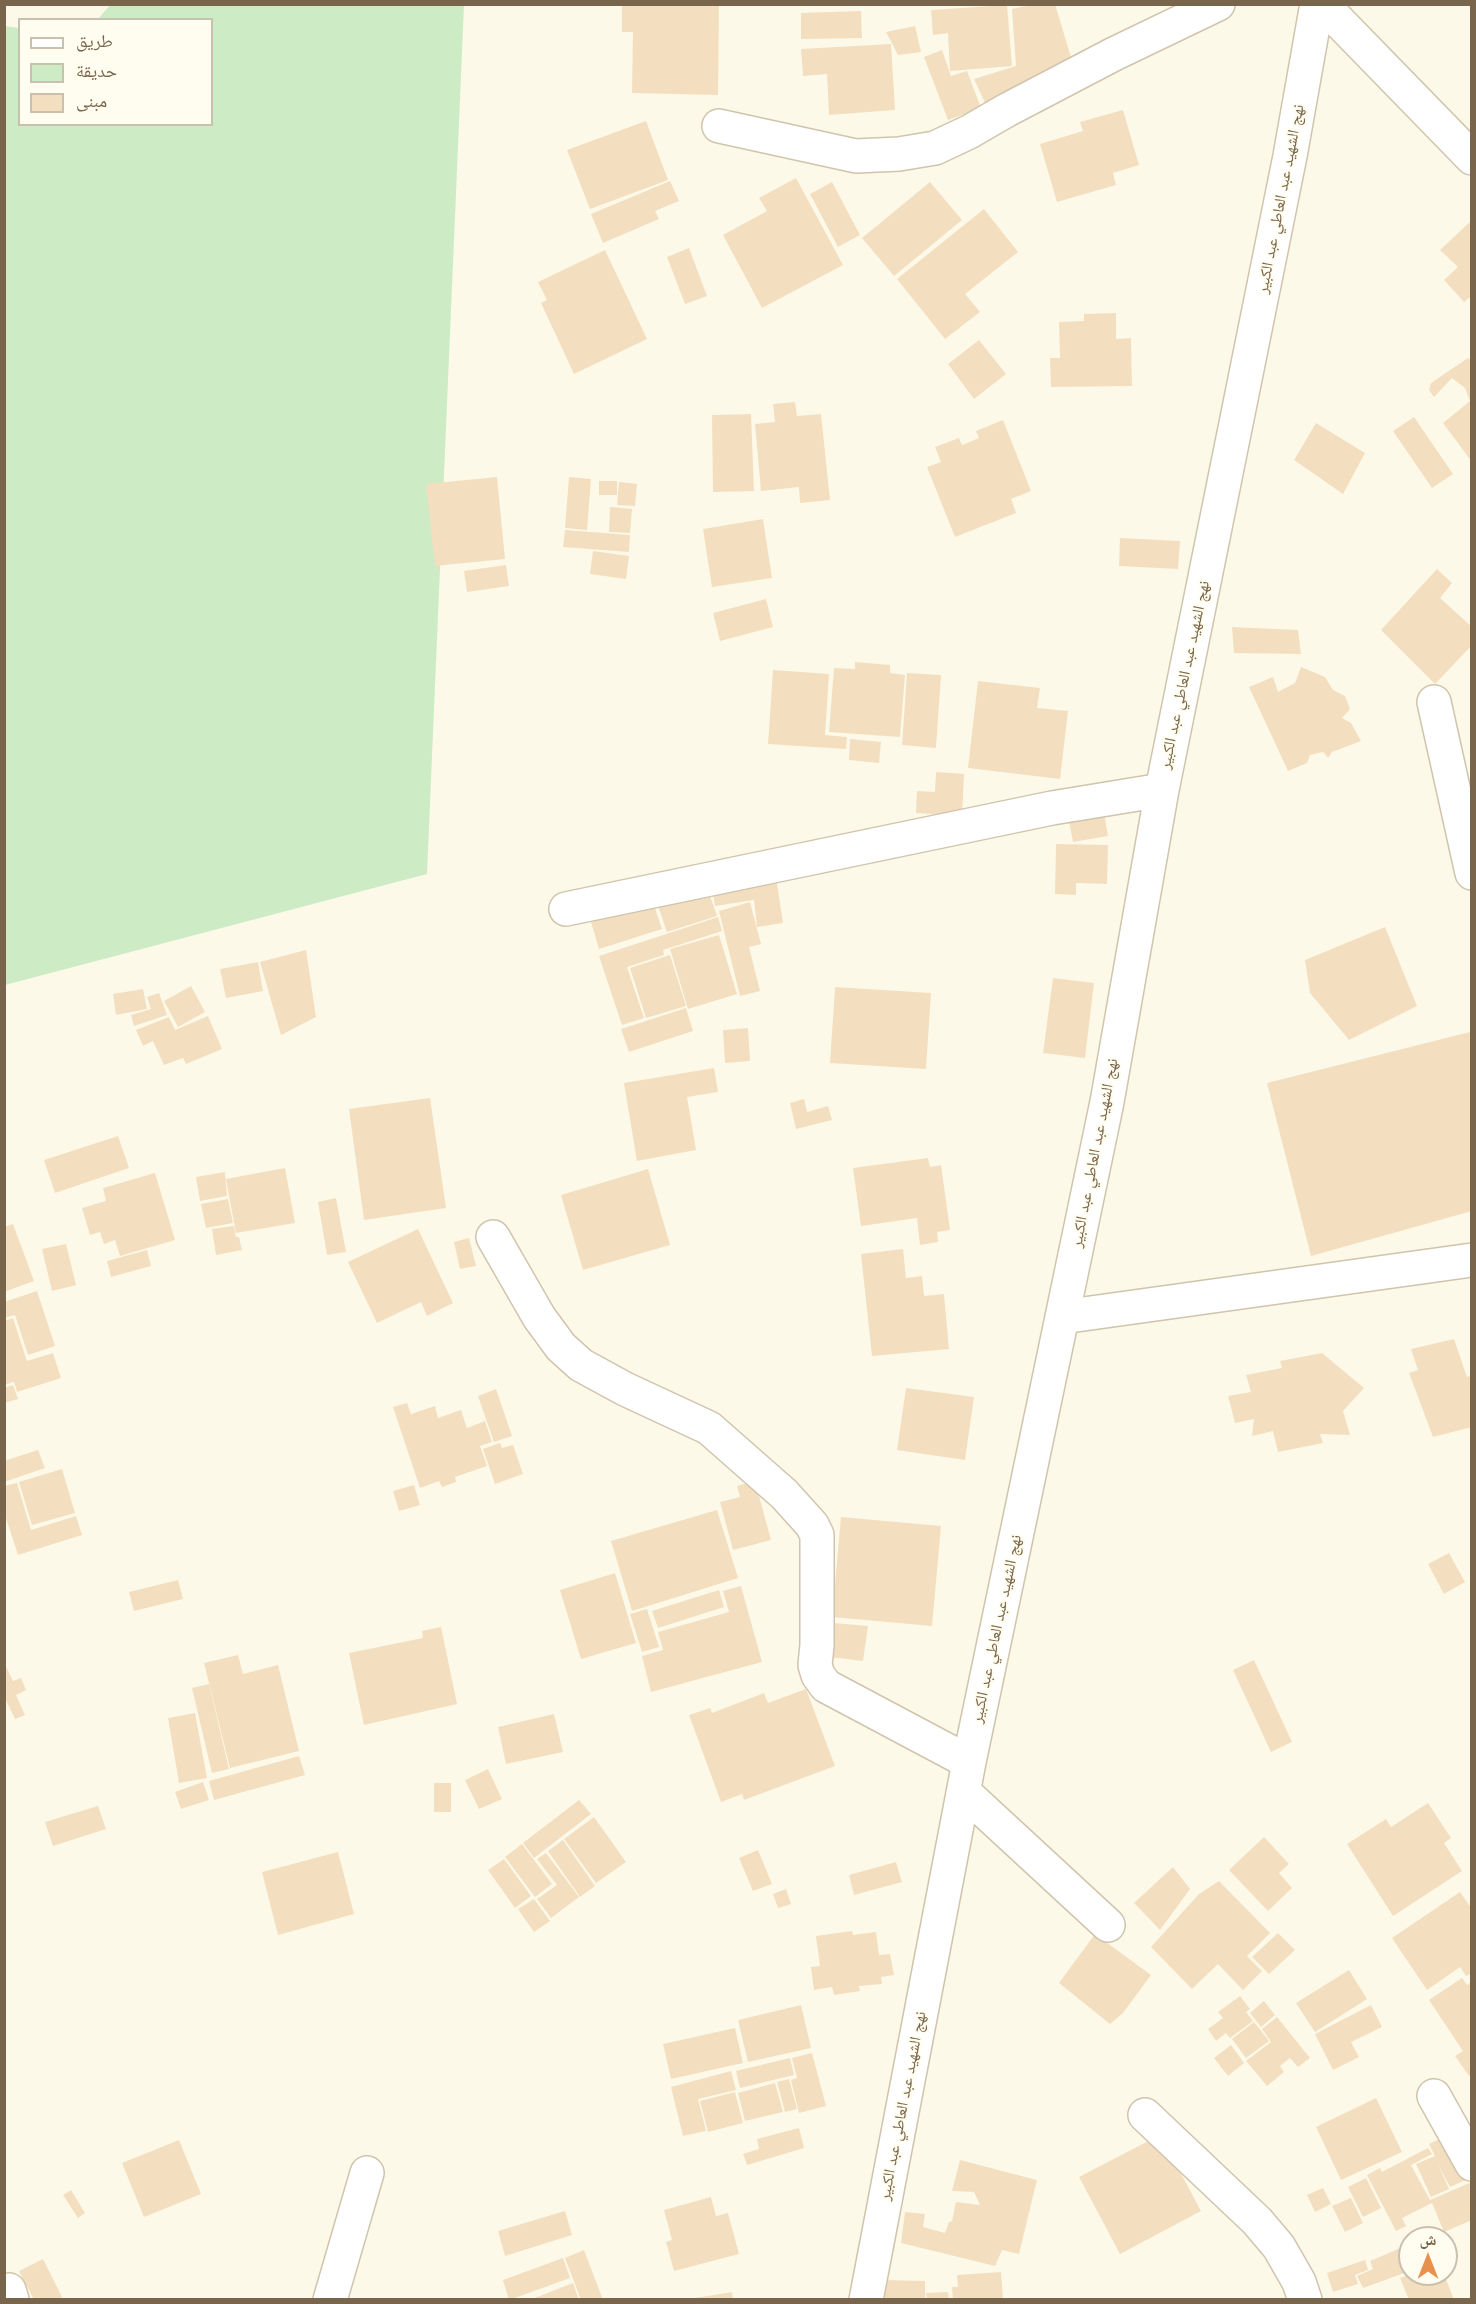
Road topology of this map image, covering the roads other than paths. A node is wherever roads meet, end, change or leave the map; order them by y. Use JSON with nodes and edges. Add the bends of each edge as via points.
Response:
{"nodes":[{"id":1,"x":1218,"y":4,"type":"edge"},
{"id":2,"x":1317,"y":4,"type":"edge"},
{"id":3,"x":1322,"y":4,"type":"edge"},
{"id":4,"x":719,"y":126,"type":"dead end"},
{"id":5,"x":1472,"y":158,"type":"edge"},
{"id":6,"x":1434,"y":702,"type":"dead end"},
{"id":7,"x":1162,"y":789,"type":"junction"},
{"id":8,"x":1472,"y":873,"type":"edge"},
{"id":9,"x":566,"y":909,"type":"dead end"},
{"id":10,"x":493,"y":1237,"type":"dead end"},
{"id":11,"x":1472,"y":1260,"type":"edge"},
{"id":12,"x":1062,"y":1317,"type":"junction"},
{"id":13,"x":967,"y":1777,"type":"junction"},
{"id":14,"x":1108,"y":1924,"type":"dead end"},
{"id":15,"x":1434,"y":2096,"type":"dead end"},
{"id":16,"x":1145,"y":2115,"type":"dead end"},
{"id":17,"x":1472,"y":2164,"type":"edge"},
{"id":18,"x":367,"y":2173,"type":"dead end"},
{"id":19,"x":330,"y":2300,"type":"edge"},
{"id":20,"x":866,"y":2300,"type":"edge"},
{"id":21,"x":1305,"y":2300,"type":"edge"}],
"edges":[{"from":1,"to":4,"type":"street","via":[[935,148],[856,156]]},
{"from":2,"to":7,"type":"street","name":"نهج الشهيد عبد العاطي عبد الكبير","via":[[1288,167]]},
{"from":3,"to":5,"type":"street"},
{"from":6,"to":8,"type":"street"},
{"from":7,"to":9,"type":"street"},
{"from":7,"to":12,"type":"street","name":"نهج الشهيد عبد العاطي عبد الكبير","via":[[1107,1102]]},
{"from":10,"to":13,"type":"street","via":[[561,1347],[581,1365],[709,1428],[784,1494],[812,1525],[817,1536],[814,1665],[818,1675],[826,1686]]},
{"from":11,"to":12,"type":"street"},
{"from":12,"to":13,"type":"street","name":"نهج الشهيد عبد العاطي عبد الكبير"},
{"from":13,"to":14,"type":"street"},
{"from":13,"to":20,"type":"street","name":"نهج الشهيد عبد العاطي عبد الكبير"},
{"from":15,"to":17,"type":"street"},
{"from":16,"to":21,"type":"street","via":[[1257,2221],[1279,2247]]},
{"from":18,"to":19,"type":"street"}]}
